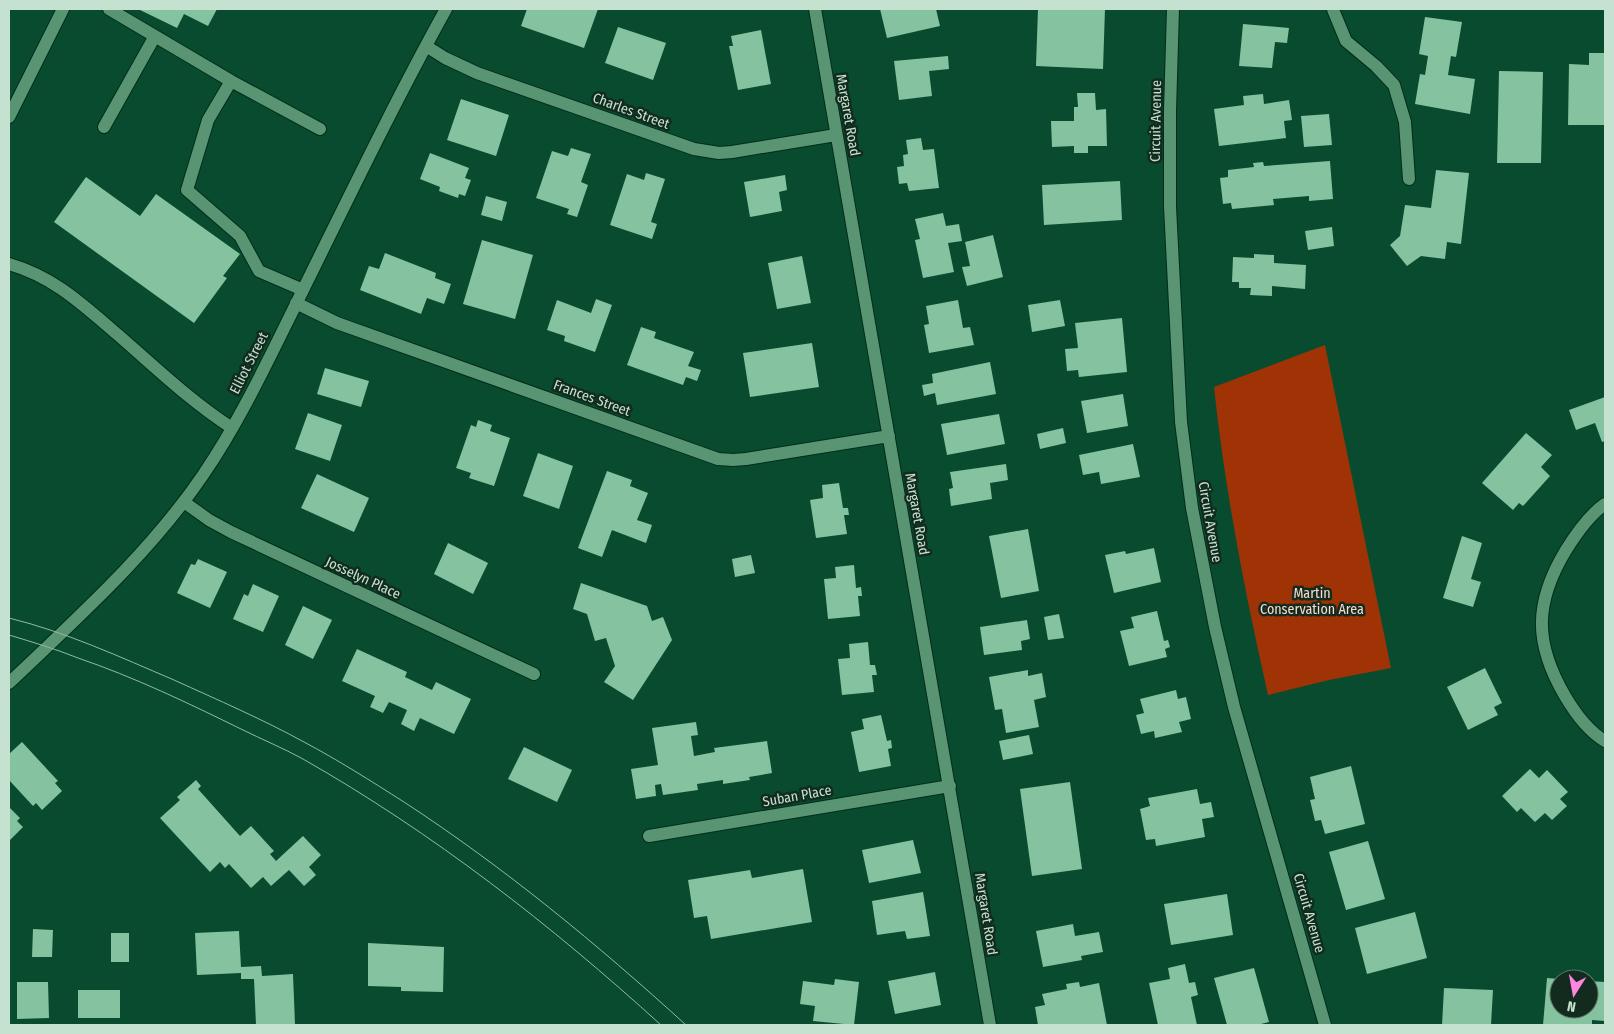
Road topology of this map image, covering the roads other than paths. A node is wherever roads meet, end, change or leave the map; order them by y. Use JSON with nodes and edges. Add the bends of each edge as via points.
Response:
{"nodes":[{"id":1,"x":63,"y":9,"type":"edge"},
{"id":2,"x":109,"y":9,"type":"edge"},
{"id":3,"x":446,"y":9,"type":"edge"},
{"id":4,"x":815,"y":9,"type":"edge"},
{"id":5,"x":1173,"y":9,"type":"edge"},
{"id":6,"x":1334,"y":9,"type":"edge"},
{"id":7,"x":155,"y":36,"type":"junction"},
{"id":8,"x":426,"y":46,"type":"junction"},
{"id":9,"x":231,"y":81,"type":"junction"},
{"id":10,"x":9,"y":117,"type":"edge"},
{"id":11,"x":104,"y":126,"type":"dead end"},
{"id":12,"x":320,"y":129,"type":"dead end"},
{"id":13,"x":836,"y":135,"type":"junction"},
{"id":14,"x":1410,"y":180,"type":"dead end"},
{"id":15,"x":9,"y":266,"type":"edge"},
{"id":16,"x":303,"y":290,"type":"junction"},
{"id":17,"x":296,"y":303,"type":"junction"},
{"id":18,"x":232,"y":428,"type":"junction"},
{"id":19,"x":888,"y":436,"type":"junction"},
{"id":20,"x":184,"y":502,"type":"junction"},
{"id":21,"x":1605,"y":504,"type":"edge"},
{"id":22,"x":534,"y":674,"type":"dead end"},
{"id":23,"x":9,"y":683,"type":"edge"},
{"id":24,"x":1605,"y":741,"type":"edge"},
{"id":25,"x":950,"y":786,"type":"junction"},
{"id":26,"x":649,"y":836,"type":"dead end"},
{"id":27,"x":990,"y":1025,"type":"edge"},
{"id":28,"x":1325,"y":1025,"type":"edge"}],
"edges":[{"from":1,"to":10,"type":"street"},
{"from":2,"to":7,"type":"street"},
{"from":3,"to":8,"type":"street","name":"Elliot Street"},
{"from":4,"to":13,"type":"street","name":"Margaret Road"},
{"from":5,"to":28,"type":"street","name":"Circuit Avenue","via":[[1170,207],[1180,414],[1192,508],[1234,707]]},
{"from":6,"to":14,"type":"street","via":[[1346,41],[1394,85],[1405,122]]},
{"from":7,"to":9,"type":"street"},
{"from":7,"to":11,"type":"street"},
{"from":8,"to":13,"type":"street","name":"Charles Street","via":[[477,72],[694,149],[732,152]]},
{"from":8,"to":16,"type":"street","name":"Elliot Street"},
{"from":9,"to":12,"type":"street"},
{"from":9,"to":16,"type":"street","via":[[208,120],[187,190],[240,236],[259,272]]},
{"from":13,"to":19,"type":"street","name":"Margaret Road"},
{"from":15,"to":18,"type":"street","via":[[44,278],[74,297],[196,403]]},
{"from":16,"to":17,"type":"street","name":"Elliot Street"},
{"from":17,"to":18,"type":"street","name":"Elliot Street"},
{"from":17,"to":19,"type":"street","name":"Frances Street","via":[[337,323],[718,459],[746,459]]},
{"from":18,"to":20,"type":"street","name":"Elliot Street"},
{"from":19,"to":25,"type":"street","name":"Margaret Road"},
{"from":20,"to":22,"type":"street","name":"Josselyn Place","via":[[231,532]]},
{"from":20,"to":23,"type":"street","name":"Elliot Street","via":[[124,570]]},
{"from":21,"to":24,"type":"street","via":[[1573,539],[1553,572],[1542,608],[1543,645],[1555,678],[1574,711]]},
{"from":25,"to":26,"type":"street","name":"Suban Place"},
{"from":25,"to":27,"type":"street","name":"Margaret Road"}]}
